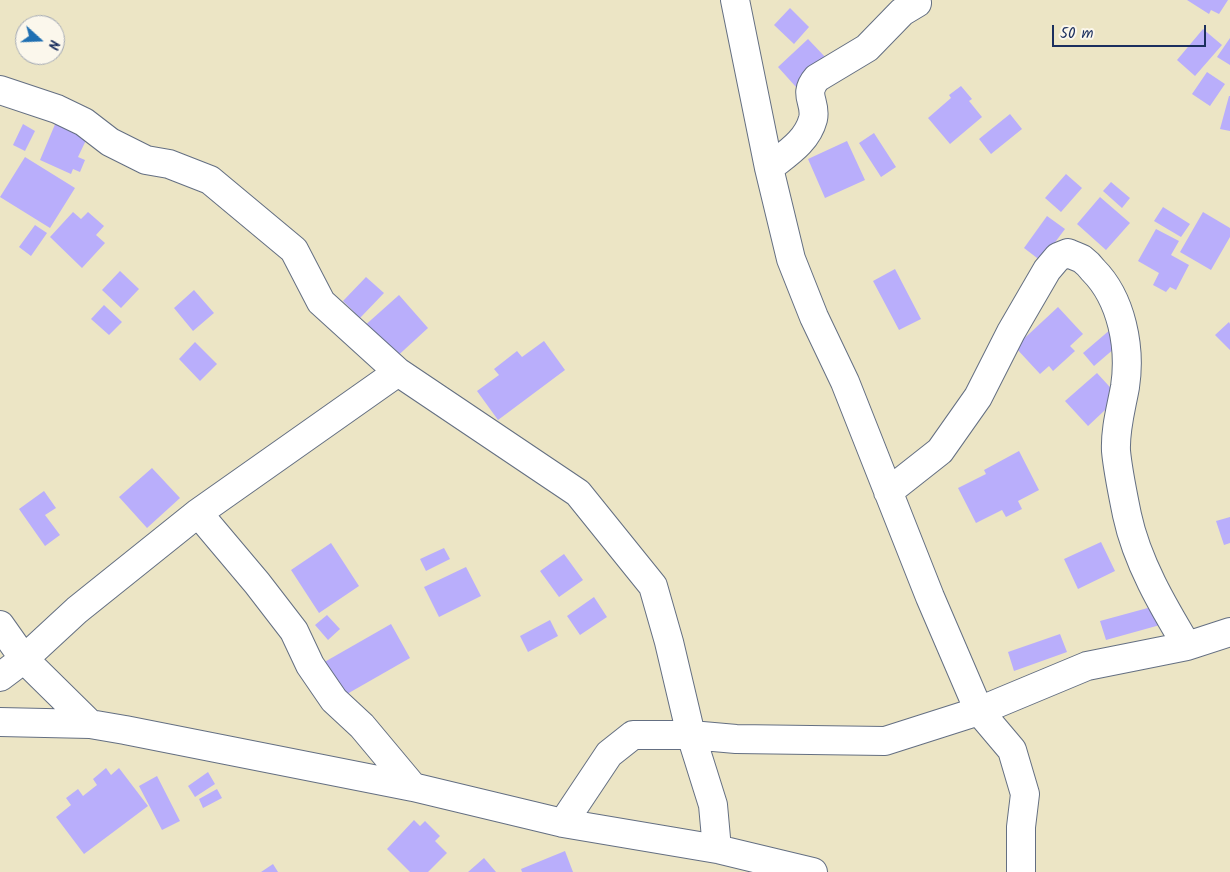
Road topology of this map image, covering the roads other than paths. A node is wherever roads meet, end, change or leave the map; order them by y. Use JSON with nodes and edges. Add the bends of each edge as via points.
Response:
{"nodes":[{"id":1,"x":735,"y":0,"type":"edge"},
{"id":2,"x":917,"y":3,"type":"dead end"},
{"id":3,"x":0,"y":90,"type":"edge"},
{"id":4,"x":769,"y":168,"type":"junction"},
{"id":5,"x":398,"y":372,"type":"junction"},
{"id":6,"x":888,"y":492,"type":"junction"},
{"id":7,"x":198,"y":513,"type":"junction"},
{"id":8,"x":0,"y":626,"type":"edge"},
{"id":9,"x":1230,"y":632,"type":"edge"},
{"id":10,"x":1188,"y":646,"type":"junction"},
{"id":11,"x":24,"y":659,"type":"junction"},
{"id":12,"x":0,"y":676,"type":"edge"},
{"id":13,"x":979,"y":711,"type":"junction"},
{"id":14,"x":0,"y":722,"type":"edge"},
{"id":15,"x":90,"y":724,"type":"junction"},
{"id":16,"x":691,"y":735,"type":"junction"},
{"id":17,"x":413,"y":787,"type":"junction"},
{"id":18,"x":563,"y":823,"type":"junction"},
{"id":19,"x":717,"y":848,"type":"junction"},
{"id":20,"x":813,"y":872,"type":"edge"},
{"id":21,"x":1021,"y":872,"type":"edge"}],
"edges":[{"from":1,"to":4,"type":"street"},
{"from":2,"to":4,"type":"street","via":[[902,12],[867,48],[817,78],[809,93],[814,117],[807,135]]},
{"from":3,"to":5,"type":"street","via":[[57,109],[146,160],[169,164],[210,180],[294,250],[321,302]]},
{"from":4,"to":6,"type":"street","via":[[791,259],[845,382]]},
{"from":5,"to":7,"type":"street"},
{"from":5,"to":16,"type":"street","via":[[578,493],[653,586]]},
{"from":6,"to":10,"type":"street","via":[[940,451],[978,397],[1047,270],[1058,257],[1068,253],[1083,260],[1103,280],[1124,332],[1125,387],[1117,423],[1116,451],[1127,517],[1139,555],[1163,605]]},
{"from":6,"to":13,"type":"street"},
{"from":7,"to":11,"type":"street","via":[[77,610]]},
{"from":7,"to":17,"type":"street","via":[[294,631],[310,665],[334,700],[362,726]]},
{"from":8,"to":11,"type":"street"},
{"from":9,"to":10,"type":"street"},
{"from":10,"to":13,"type":"street","via":[[1087,666]]},
{"from":11,"to":12,"type":"street"},
{"from":11,"to":15,"type":"street"},
{"from":13,"to":16,"type":"street","via":[[885,741],[736,739]]},
{"from":13,"to":21,"type":"street","via":[[1012,750],[1025,794]]},
{"from":14,"to":15,"type":"street"},
{"from":15,"to":17,"type":"street"},
{"from":16,"to":18,"type":"street","via":[[633,735],[609,754]]},
{"from":16,"to":19,"type":"street","via":[[713,805]]},
{"from":17,"to":18,"type":"street"},
{"from":18,"to":19,"type":"street"},
{"from":19,"to":20,"type":"street"}]}
